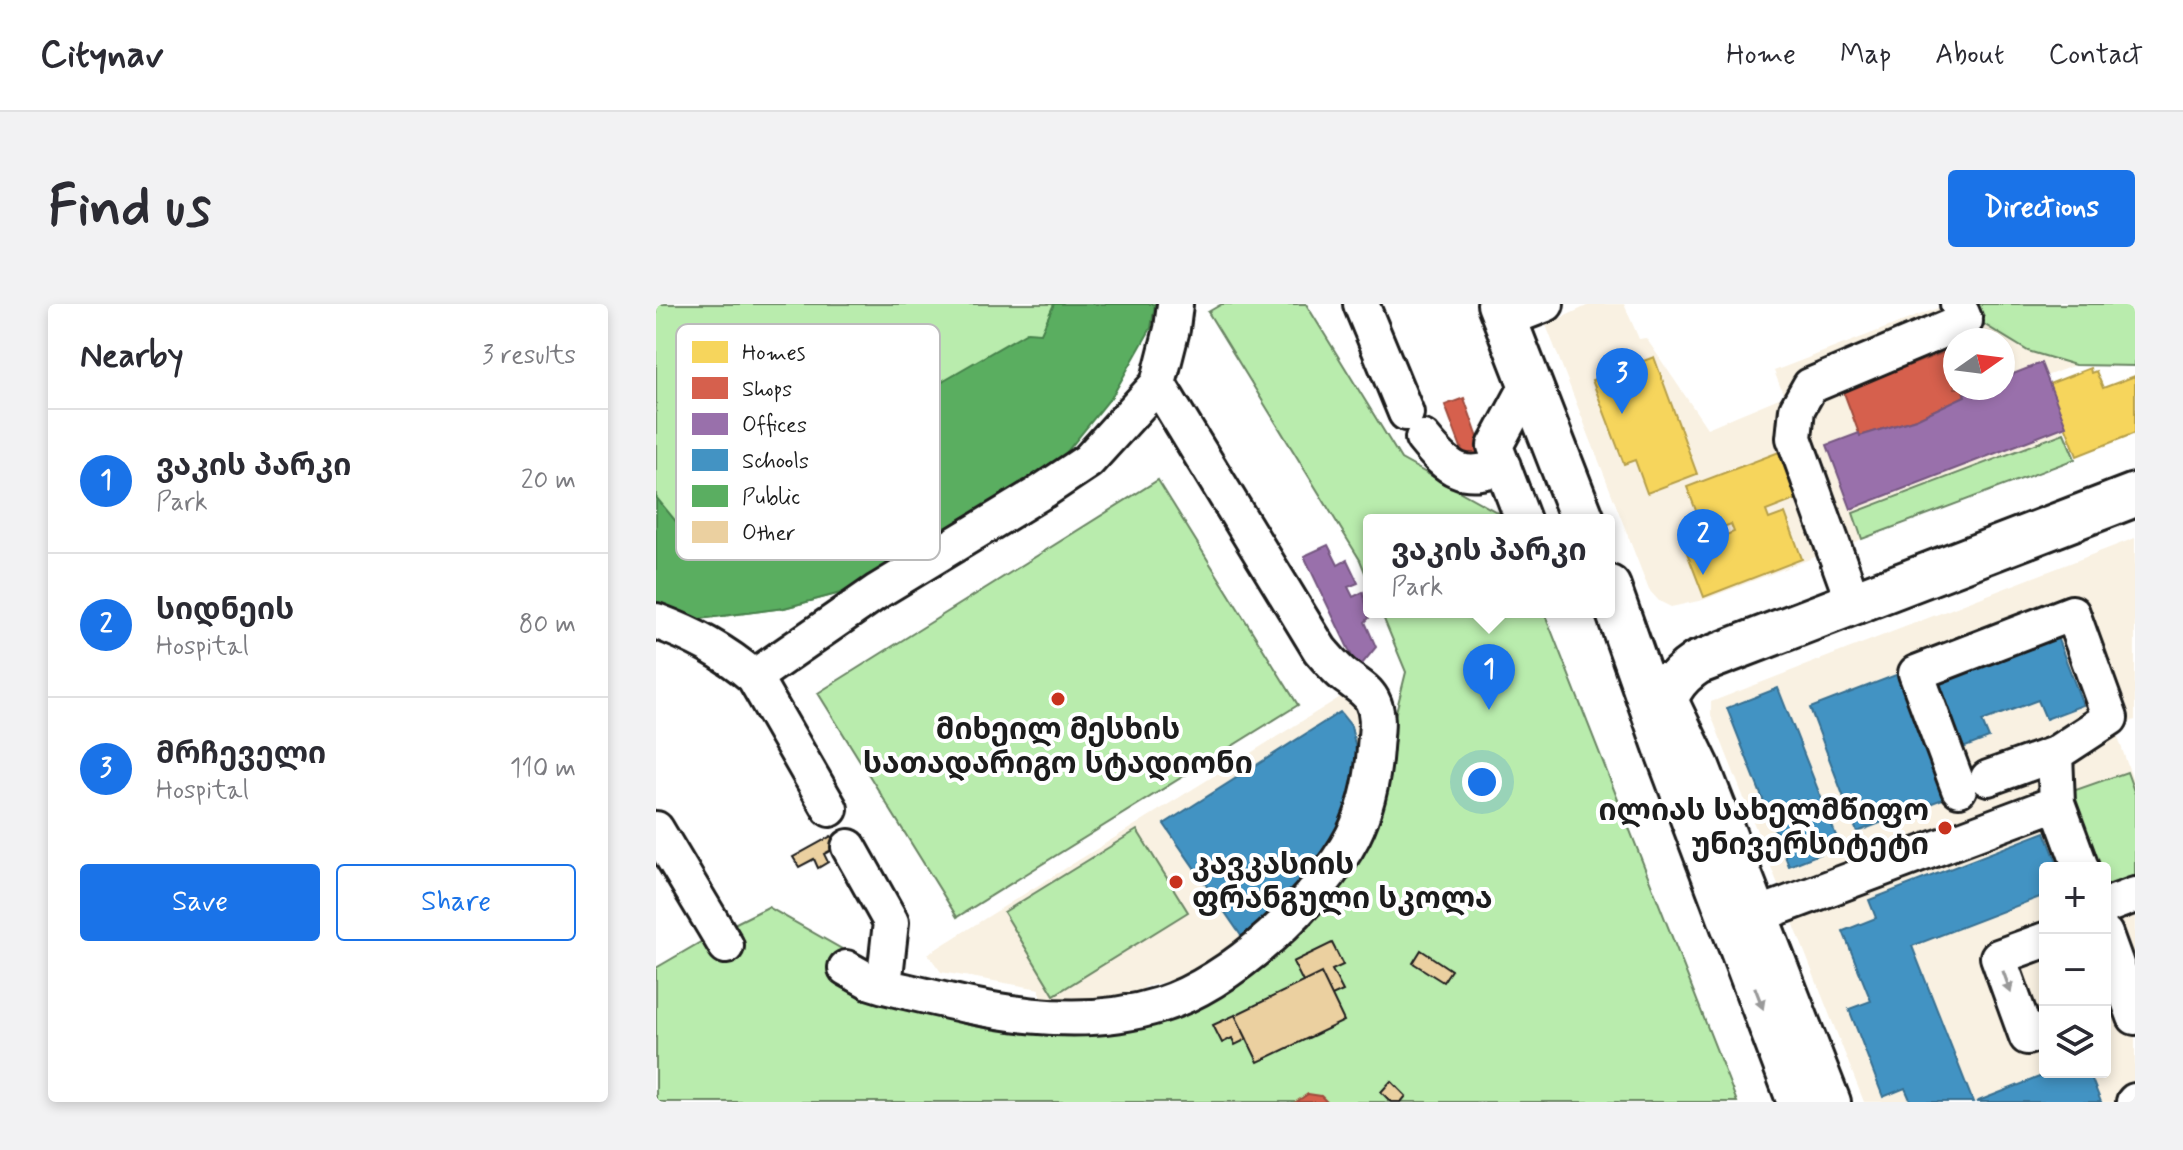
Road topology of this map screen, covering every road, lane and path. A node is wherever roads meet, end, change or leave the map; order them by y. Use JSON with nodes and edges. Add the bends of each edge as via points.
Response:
{"nodes":[{"id":1,"x":1175,"y":304,"type":"edge"},
{"id":2,"x":1361,"y":304,"type":"edge"},
{"id":3,"x":1546,"y":304,"type":"edge"},
{"id":4,"x":1502,"y":312,"type":"edge"},
{"id":5,"x":1966,"y":313,"type":"edge"},
{"id":6,"x":1529,"y":383,"type":"junction"},
{"id":7,"x":1158,"y":384,"type":"junction"},
{"id":8,"x":1503,"y":466,"type":"junction"},
{"id":9,"x":2135,"y":495,"type":"edge"},
{"id":10,"x":1521,"y":514,"type":"edge"},
{"id":11,"x":1581,"y":514,"type":"edge"},
{"id":12,"x":940,"y":553,"type":"edge"},
{"id":13,"x":929,"y":560,"type":"edge"},
{"id":14,"x":1615,"y":601,"type":"edge"},
{"id":15,"x":1615,"y":602,"type":"edge"},
{"id":16,"x":1854,"y":604,"type":"junction"},
{"id":17,"x":656,"y":621,"type":"edge"},
{"id":18,"x":1697,"y":663,"type":"junction"},
{"id":19,"x":754,"y":677,"type":"junction"},
{"id":20,"x":1663,"y":710,"type":"junction"},
{"id":21,"x":2055,"y":754,"type":"junction"},
{"id":22,"x":2057,"y":803,"type":"junction"},
{"id":23,"x":830,"y":809,"type":"dead end"},
{"id":24,"x":656,"y":829,"type":"edge"},
{"id":25,"x":849,"y":847,"type":"dead end"},
{"id":26,"x":2079,"y":862,"type":"edge"},
{"id":27,"x":2135,"y":895,"type":"edge"},
{"id":28,"x":2111,"y":904,"type":"edge"},
{"id":29,"x":1745,"y":919,"type":"junction"},
{"id":30,"x":2039,"y":942,"type":"edge"},
{"id":31,"x":726,"y":946,"type":"dead end"},
{"id":32,"x":2111,"y":959,"type":"edge"},
{"id":33,"x":846,"y":968,"type":"dead end"},
{"id":34,"x":884,"y":986,"type":"junction"},
{"id":35,"x":2123,"y":1008,"type":"edge"},
{"id":36,"x":2039,"y":1032,"type":"edge"},
{"id":37,"x":1799,"y":1102,"type":"edge"},
{"id":38,"x":1833,"y":1102,"type":"edge"}],
"edges":[{"from":1,"to":7,"type":"street"},
{"from":2,"to":8,"type":"street","via":[[1414,425],[1450,466],[1463,473]]},
{"from":3,"to":4,"type":"street"},
{"from":4,"to":6,"type":"main road"},
{"from":5,"to":16,"type":"street","via":[[1810,386],[1797,409],[1794,438]]},
{"from":6,"to":8,"type":"street","via":[[1495,446]]},
{"from":6,"to":11,"type":"main road"},
{"from":7,"to":12,"type":"street","via":[[1088,461]]},
{"from":7,"to":34,"type":"street","via":[[1320,650],[1373,701],[1373,774],[1353,835],[1303,906],[1277,930],[1220,975],[1159,1006],[1081,1019],[1029,1016]]},
{"from":8,"to":10,"type":"street"},
{"from":9,"to":16,"type":"main road"},
{"from":13,"to":19,"type":"street"},
{"from":14,"to":18,"type":"main road","via":[[1665,656]]},
{"from":15,"to":20,"type":"main road"},
{"from":16,"to":18,"type":"main road"},
{"from":17,"to":19,"type":"street","via":[[694,635]]},
{"from":18,"to":20,"type":"main road","via":[[1677,679]]},
{"from":19,"to":23,"type":"street"},
{"from":20,"to":29,"type":"main road"},
{"from":21,"to":21,"type":"street","via":[[2110,718],[2072,613],[1916,673],[1974,784]]},
{"from":21,"to":22,"type":"street"},
{"from":22,"to":26,"type":"street"},
{"from":22,"to":29,"type":"street"},
{"from":24,"to":31,"type":"street"},
{"from":25,"to":34,"type":"street","via":[[891,922]]},
{"from":27,"to":28,"type":"street"},
{"from":29,"to":37,"type":"main road","one_way":true},
{"from":29,"to":38,"type":"street"},
{"from":30,"to":36,"type":"street","one_way":true,"via":[[1998,957],[2027,1037]]},
{"from":32,"to":35,"type":"street"},
{"from":33,"to":34,"type":"street"}]}
